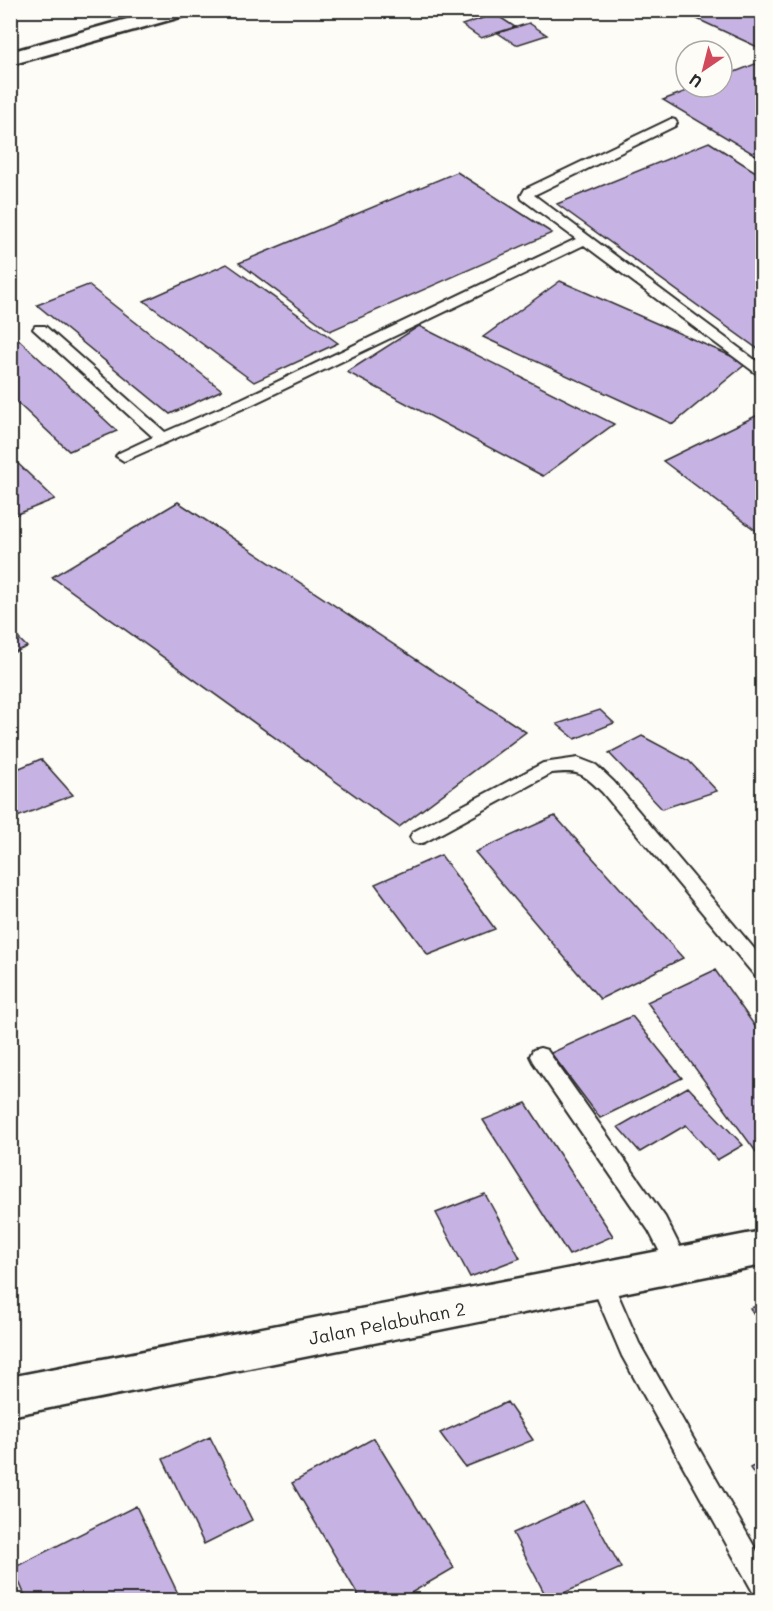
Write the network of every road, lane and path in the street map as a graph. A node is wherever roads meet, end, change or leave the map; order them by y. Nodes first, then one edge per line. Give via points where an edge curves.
1 (184, 10) edge
2 (10, 59) edge
3 (671, 123) dead end
4 (586, 238) junction
5 (40, 329) dead end
6 (762, 370) edge
7 (163, 438) junction
8 (124, 456) dead end
9 (419, 837) dead end
10 (762, 971) edge
11 (540, 1056) dead end
12 (762, 1248) edge
13 (678, 1265) junction
14 (601, 1281) junction
15 (10, 1397) edge
16 (762, 1583) edge

1 - 2 main road
3 - 4 lane via 528,194 528,198
4 - 6 lane
4 - 7 lane
5 - 7 lane
7 - 8 lane
9 - 10 lane via 549,767 578,764 608,787
11 - 13 lane via 657,1224
12 - 13 main road, Jalan Pelabuhan 2
13 - 14 main road, Jalan Pelabuhan 2
14 - 15 main road, Jalan Pelabuhan 2
14 - 16 lane via 630,1348

